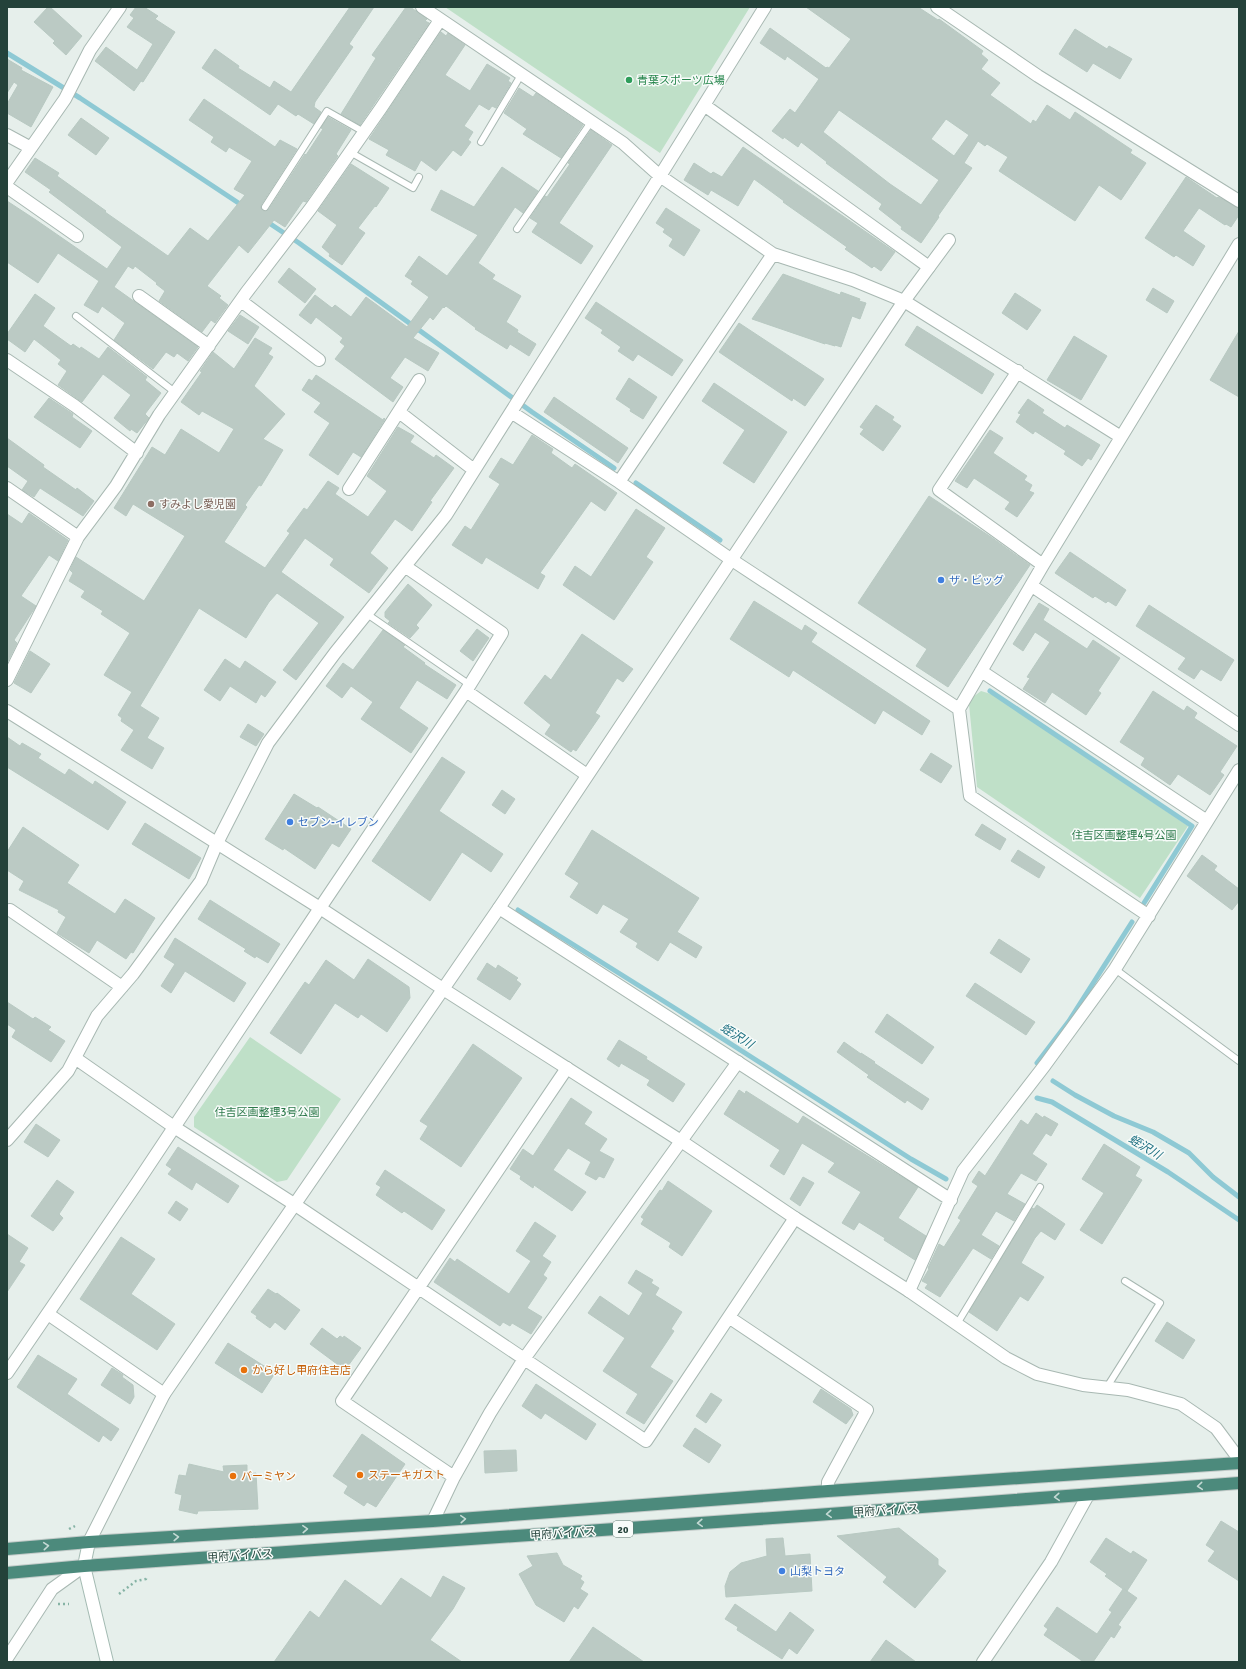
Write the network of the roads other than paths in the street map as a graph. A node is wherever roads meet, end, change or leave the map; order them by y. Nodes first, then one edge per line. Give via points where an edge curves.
1 (120, 7) edge
2 (422, 7) edge
3 (764, 7) edge
4 (937, 7) edge
5 (440, 20) junction
6 (521, 75) junction
7 (704, 105) junction
8 (591, 122) junction
9 (364, 132) junction
10 (7, 136) edge
11 (481, 142) dead end
12 (31, 148) junction
13 (350, 152) junction
14 (660, 176) junction
15 (419, 178) dead end
16 (7, 182) edge
17 (7, 188) edge
18 (1239, 201) edge
19 (265, 207) dead end
20 (517, 228) dead end
21 (77, 236) dead end
22 (949, 240) dead end
23 (1239, 244) edge
24 (773, 254) junction
25 (929, 267) junction
26 (139, 296) dead end
27 (904, 301) junction
28 (240, 302) junction
29 (76, 316) dead end
30 (209, 346) junction
31 (7, 360) edge
32 (319, 360) dead end
33 (1018, 371) junction
34 (419, 380) dead end
35 (176, 392) junction
36 (515, 406) junction
37 (399, 412) junction
38 (1121, 437) junction
39 (137, 453) junction
40 (474, 470) junction
41 (619, 482) junction
42 (7, 488) edge
43 (349, 489) dead end
44 (78, 537) junction
45 (732, 560) junction
46 (1043, 565) junction
47 (406, 566) junction
48 (1032, 586) junction
49 (367, 614) junction
50 (981, 671) junction
51 (7, 680) edge
52 (468, 688) junction
53 (959, 709) junction
54 (7, 711) edge
55 (1239, 725) edge
56 (1239, 770) edge
57 (587, 774) junction
58 (1208, 821) junction
59 (217, 843) junction
60 (320, 908) junction
61 (499, 908) junction
62 (10, 910) dead end
63 (1149, 916) junction
64 (1115, 969) junction
65 (122, 987) junction
66 (443, 989) junction
67 (75, 1058) junction
68 (1239, 1061) edge
69 (738, 1062) junction
70 (566, 1068) junction
71 (174, 1127) junction
72 (7, 1140) edge
73 (681, 1141) junction
74 (1040, 1187) dead end
75 (951, 1200) junction
76 (294, 1204) junction
77 (795, 1218) junction
78 (1125, 1281) dead end
79 (417, 1288) junction
80 (909, 1292) junction
81 (48, 1314) junction
82 (730, 1318) junction
83 (956, 1324) junction
84 (524, 1359) junction
85 (7, 1373) edge
86 (1107, 1387) junction
87 (164, 1394) junction
88 (1239, 1460) edge
89 (1239, 1463) edge
90 (454, 1477) junction
91 (1239, 1483) edge
92 (828, 1491) junction
93 (1088, 1495) junction
94 (433, 1521) junction
95 (89, 1542) junction
96 (7, 1549) edge
97 (84, 1566) junction
98 (7, 1573) edge
99 (7, 1658) edge
100 (107, 1662) edge
101 (984, 1662) edge

1 - 12 street via 90,50 65,99
2 - 5 street
3 - 7 street
4 - 18 street via 1038,76
5 - 6 street
5 - 9 street
6 - 8 street
6 - 11 lane
7 - 14 street
7 - 25 street
8 - 14 street via 623,143
8 - 20 lane
9 - 13 street
9 - 19 lane via 328,111
10 - 12 street
12 - 16 street
13 - 15 lane via 413,188
13 - 28 street
14 - 24 street
14 - 36 street
17 - 21 street
22 - 25 street
23 - 38 street
24 - 27 street via 853,280
24 - 41 street
25 - 27 street
26 - 30 street
27 - 33 street
27 - 45 street
28 - 30 street
28 - 32 street
29 - 35 lane
30 - 35 street
31 - 39 street
33 - 38 street
33 - 46 street via 939,490
34 - 37 street
35 - 39 street
36 - 40 street
36 - 41 street
37 - 40 street
37 - 43 street
38 - 46 street
39 - 44 street
40 - 47 street via 446,515
41 - 45 street
42 - 44 street
44 - 51 street
45 - 53 street
45 - 57 street
46 - 48 street
47 - 49 street
47 - 52 street via 502,633
48 - 50 street
48 - 55 street
49 - 52 lane
49 - 59 street via 268,743
50 - 53 street
50 - 58 street
52 - 57 street
52 - 60 street
53 - 63 street via 970,796
54 - 59 street
56 - 58 street
57 - 61 street
58 - 63 street
59 - 60 street
59 - 65 street via 201,881
60 - 66 street
60 - 71 street
61 - 66 street
61 - 69 street
62 - 65 street
63 - 64 street
64 - 68 lane
64 - 75 street via 1046,1065 963,1171
65 - 67 street via 97,1016
66 - 70 street
66 - 76 street
67 - 71 street
67 - 72 street via 68,1072
69 - 73 street
69 - 75 street
70 - 73 street
70 - 79 street
71 - 76 street
71 - 81 street
73 - 77 street
73 - 84 street
74 - 83 lane
75 - 80 street
76 - 79 street
76 - 87 street
77 - 80 street
77 - 82 street
78 - 86 lane via 1160,1303
79 - 84 street
79 - 90 street via 342,1401
80 - 83 street
81 - 85 street
81 - 87 street
82 - 84 street via 646,1441
82 - 92 street via 867,1410 828,1482
83 - 86 street via 1006,1358 1037,1374 1083,1385
84 - 90 street
86 - 88 street via 1181,1404 1216,1428
87 - 95 street
89 - 92 highway, 甲府バイパス / 20
90 - 94 street
91 -> 93 highway, 甲府バイパス / 20
94 -> 92 highway, 甲府バイパス / 20
93 -> 97 highway, 甲府バイパス / 20
93 - 101 street via 1051,1562
95 -> 94 highway, 甲府バイパス / 20
96 -> 95 highway, 甲府バイパス / 20
95 - 97 street
97 - 98 highway, 甲府バイパス / 20
97 - 99 street via 52,1589
97 - 100 street

